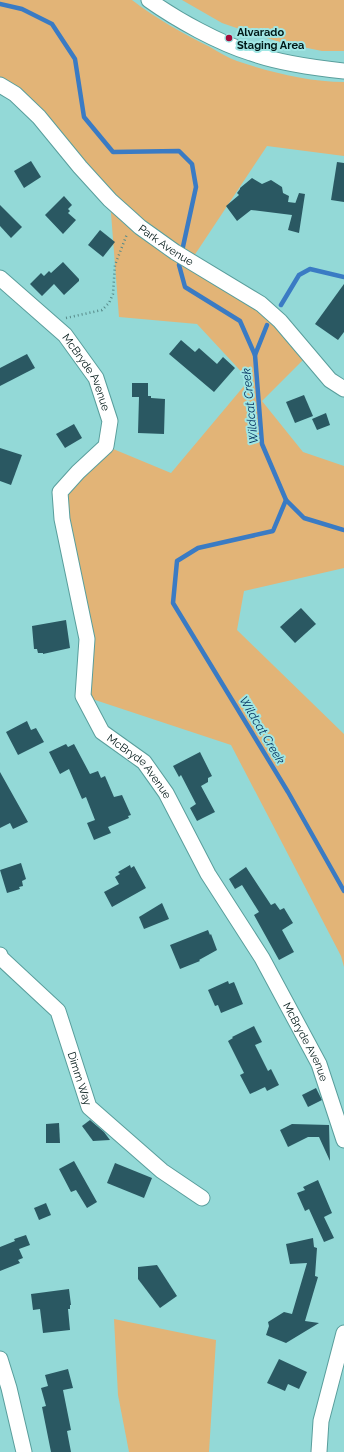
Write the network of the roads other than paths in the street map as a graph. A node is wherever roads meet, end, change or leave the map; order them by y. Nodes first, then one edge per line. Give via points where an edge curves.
1 (149, 0) edge
2 (344, 71) edge
3 (0, 85) edge
4 (0, 278) edge
5 (344, 390) edge
6 (0, 955) edge
7 (344, 1140) edge
8 (202, 1198) dead end
9 (344, 1333) edge
10 (0, 1360) edge
11 (4, 1389) edge
12 (24, 1452) edge
13 (319, 1452) edge

1 - 2 street via 212,37 251,53 292,63
3 - 5 street, Park Avenue via 15,94 39,117 110,200 140,227 175,252 261,304 280,321 330,380
4 - 7 street, McBryde Avenue via 65,335 96,378 110,421 106,446 60,492 62,519 88,639 83,696 102,732 144,762 166,793 208,874 262,958 319,1064
6 - 8 street, Dimm Way via 58,1011 89,1108 162,1170
9 - 13 street via 321,1421
10 - 11 street
11 - 12 street

